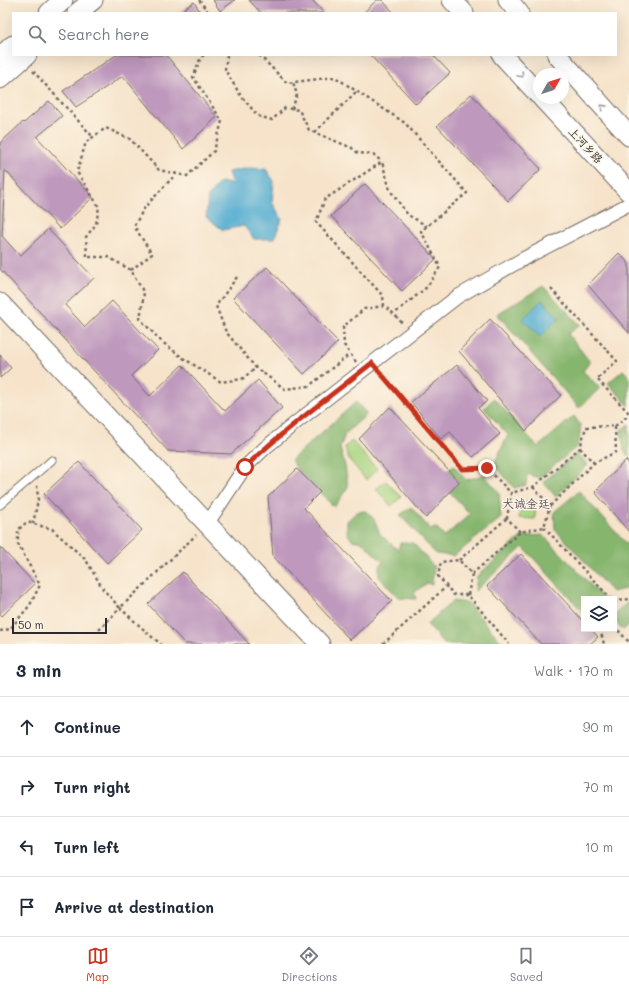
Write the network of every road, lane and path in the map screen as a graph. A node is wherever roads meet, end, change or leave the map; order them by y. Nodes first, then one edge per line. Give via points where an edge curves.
1 (63, 0) edge
2 (93, 0) edge
3 (199, 0) edge
4 (452, 0) edge
5 (508, 0) edge
6 (49, 12) edge
7 (79, 12) edge
8 (208, 12) edge
9 (463, 12) edge
10 (518, 12) edge
11 (12, 55) edge
12 (19, 56) edge
13 (24, 56) edge
14 (202, 56) edge
15 (227, 56) edge
16 (259, 56) edge
17 (503, 56) edge
18 (558, 56) edge
19 (0, 57) edge
20 (0, 79) edge
21 (293, 82) junction
22 (533, 89) edge
23 (356, 91) junction
24 (548, 104) edge
25 (292, 109) junction
26 (315, 132) junction
27 (629, 136) edge
28 (93, 137) junction
29 (382, 162) junction
30 (176, 174) junction
31 (629, 192) edge
32 (629, 204) edge
33 (427, 226) junction
34 (131, 270) junction
35 (237, 277) dead end
36 (551, 289) dead end
37 (0, 303) edge
38 (384, 306) junction
39 (394, 314) junction
40 (411, 333) junction
41 (350, 354) junction
42 (368, 367) junction
43 (256, 368) junction
44 (629, 414) edge
45 (615, 426) junction
46 (580, 448) junction
47 (52, 460) dead end
48 (594, 464) junction
49 (35, 474) junction
50 (533, 487) junction
51 (512, 493) junction
52 (0, 505) edge
53 (550, 506) junction
54 (507, 518) junction
55 (32, 524) junction
56 (207, 524) junction
57 (544, 527) junction
58 (520, 532) junction
59 (458, 560) junction
60 (472, 574) junction
61 (446, 586) junction
62 (468, 595) junction
63 (608, 596) edge
64 (629, 599) edge
65 (617, 601) edge
66 (120, 608) junction
67 (617, 629) edge
68 (98, 630) dead end
69 (0, 631) edge
70 (601, 632) edge
71 (629, 642) edge
72 (161, 644) edge
73 (320, 644) edge
74 (383, 644) edge
75 (510, 644) edge
76 (604, 644) edge

1 - 6 street
2 - 7 street
3 - 8 path
4 - 9 street
5 - 10 street
11 - 19 street
12 - 20 street
13 - 28 path
14 - 30 path via 193,77 222,121 214,151 187,176
15 - 25 path via 225,70 241,96 258,116 272,120 285,108
16 - 21 path via 287,83
17 -> 22 street
27 -> 18 street
21 - 23 path via 335,77
21 - 25 path via 297,95
23 - 26 path
23 - 33 path via 405,123 467,193
24 - 31 street, 上河乡路
25 - 26 path via 299,110 309,130
26 - 29 path via 358,153 373,154
28 - 30 path via 106,128 130,139 159,170
28 - 34 path via 86,142 77,172 99,207 96,224 86,237 87,257 108,257
29 - 33 path via 390,190 408,215
29 - 38 path via 325,199 316,222 383,296
30 - 34 path via 146,207 134,226 152,254
32 - 40 street via 523,259 458,297
33 - 39 path via 421,231 440,267 427,287
34 - 43 path via 144,293 140,319 161,341 221,382 242,379
35 - 43 path via 216,306 226,332
36 - 44 path via 617,360 597,379
37 - 56 street
38 - 39 path
38 - 41 path via 364,309 343,327 344,345
39 - 40 path
40 - 42 street
41 - 42 path
41 - 43 path via 309,386 285,389
42 - 51 path via 462,469 487,468
42 - 56 street via 292,425 245,467
44 - 45 path
45 - 46 path via 586,427
45 - 48 path via 616,452
46 - 48 path
46 - 50 path
47 - 49 lane
48 - 53 path
49 - 52 lane
49 - 55 path via 38,500
50 - 51 path
50 - 53 path
51 - 54 path
53 - 57 path
54 - 58 path
54 - 59 path
55 - 66 path via 52,529 86,560 103,589
55 - 69 path via 27,522 18,530 18,544 40,585 30,605 10,629
56 - 66 path
56 - 73 street
57 - 58 path
57 - 63 path
58 - 60 path
59 - 60 path
59 - 61 path via 441,562 438,576
60 - 62 path
61 - 62 path via 454,595
61 - 74 path
62 - 75 path
64 - 65 path
66 - 68 path
66 - 72 path
67 - 71 path
70 - 76 path

